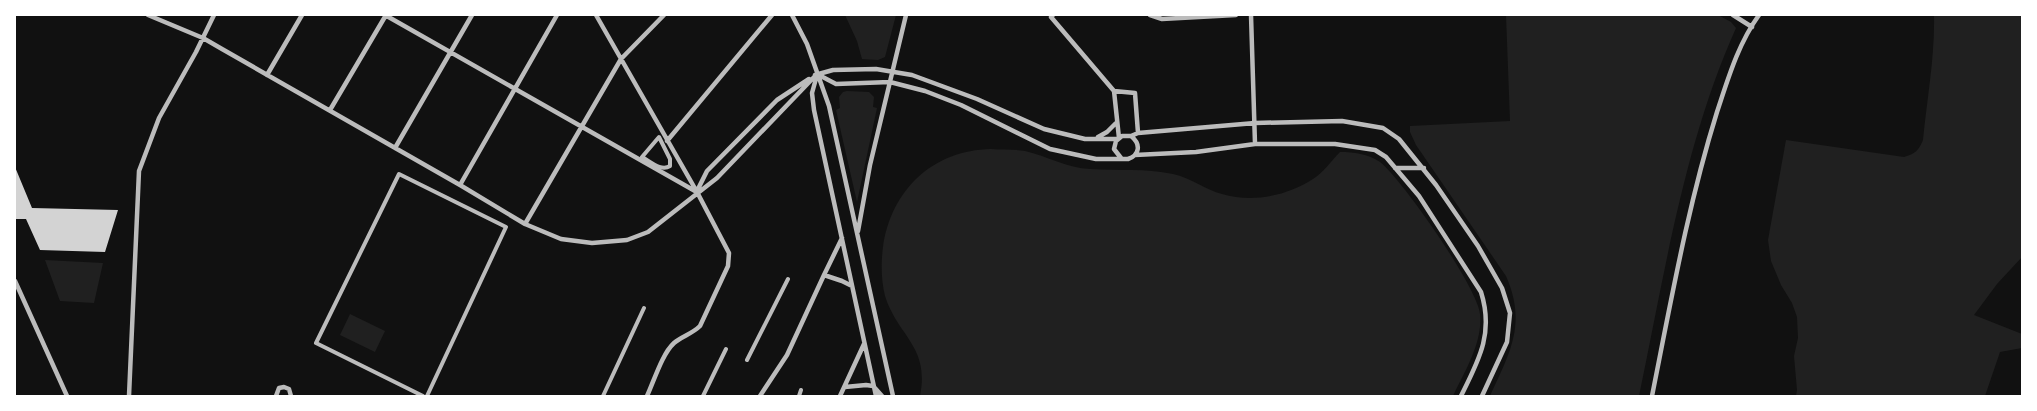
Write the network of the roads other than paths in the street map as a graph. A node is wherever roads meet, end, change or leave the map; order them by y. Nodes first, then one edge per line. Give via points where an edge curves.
1 (148, 15) edge
2 (214, 15) edge
3 (302, 15) edge
4 (386, 15) edge
5 (472, 15) edge
6 (557, 15) edge
7 (596, 15) edge
8 (664, 15) edge
9 (772, 15) edge
10 (792, 15) edge
11 (906, 15) edge
12 (1053, 15) edge
13 (1150, 15) edge
14 (1236, 15) edge
15 (1251, 15) edge
16 (1733, 15) edge
17 (1759, 15) edge
18 (1752, 27) junction
19 (203, 38) junction
20 (450, 53) junction
21 (621, 59) junction
22 (892, 72) junction
23 (817, 74) junction
24 (267, 75) junction
25 (890, 82) junction
26 (514, 90) junction
27 (1114, 91) junction
28 (330, 110) junction
29 (1116, 122) junction
30 (1255, 123) junction
31 (582, 127) junction
32 (1138, 133) junction
33 (1131, 136) junction
34 (659, 137) joint
35 (1096, 137) junction
36 (1118, 139) junction
37 (667, 141) junction
38 (1255, 144) junction
39 (395, 148) junction
40 (1136, 155) junction
41 (1121, 158) junction
42 (1395, 168) junction
43 (1424, 168) junction
44 (460, 185) junction
45 (696, 192) junction
46 (525, 224) junction
47 (858, 235) junction
48 (842, 238) junction
49 (824, 275) junction
50 (788, 279) dead end
51 (15, 281) edge
52 (852, 286) junction
53 (644, 308) dead end
54 (864, 343) junction
55 (726, 349) dead end
56 (747, 360) dead end
57 (873, 386) junction
58 (845, 387) junction
59 (802, 390) dead end
60 (67, 396) edge
61 (129, 396) edge
62 (276, 396) edge
63 (292, 396) edge
64 (422, 396) edge
65 (427, 396) edge
66 (603, 396) edge
67 (647, 396) edge
68 (703, 396) edge
69 (760, 396) edge
70 (799, 396) edge
71 (840, 396) edge
72 (876, 396) edge
73 (882, 396) edge
74 (893, 396) edge
75 (1461, 396) edge
76 (1482, 396) edge
77 (1652, 396) edge

1 - 19 street
2 - 19 street
3 - 24 street
4 - 20 street
4 - 28 street
5 - 20 street
6 - 26 street
7 - 21 street
8 - 21 street
9 - 37 street
10 - 23 street
11 - 22 street
12 - 27 street via 1051,17
13 - 14 street via 1162,18
15 - 30 street
16 - 18 street
17 - 18 street
18 - 77 street via 1732,66 1708,142 1684,232
19 - 24 street
19 - 61 street via 159,118 139,171
20 - 26 street
20 - 39 street
21 - 31 street
21 - 37 street
22 - 23 street via 839,70
22 - 25 street
22 - 35 street via 912,75 977,98 1044,129 1069,136
23 - 25 street via 836,84
23 - 45 street via 716,178
23 - 45 street via 777,100 707,171
23 - 47 street via 829,106
23 - 48 street via 812,92 814,110
24 - 28 street
25 - 41 street via 961,105 1050,149 1096,159
25 - 47 street via 870,165
26 - 31 street
26 - 44 street
27 - 29 street
27 - 32 street via 1135,93
28 - 39 street
29 - 35 street via 1107,132
29 - 36 street
30 - 32 street
30 - 38 street
30 - 43 street via 1342,121 1383,128 1405,145
31 - 45 street
31 - 46 street
32 - 33 street
33 - 36 street
33 - 40 street via 1138,147
34 - 34 street via 642,157 666,169 671,161
35 - 36 street
36 - 41 street via 1114,149
37 - 45 street
38 - 40 street via 1196,152
38 - 42 street via 1356,146 1375,150
39 - 44 street
40 - 41 street
42 - 43 street
42 - 75 street via 1419,196 1481,292 1486,308 1485,339
43 - 76 street via 1478,246 1502,288 1510,313 1507,342
44 - 46 street
45 - 46 street via 648,232 627,240 592,243 561,239
45 - 67 street via 729,253 728,266 700,326 669,348
47 - 74 street
48 - 49 street
48 - 52 street
49 - 52 street
49 - 69 street via 787,355
50 - 56 street
51 - 60 street
52 - 54 street
53 - 66 street
54 - 57 street
54 - 58 street
55 - 68 street
57 - 58 street
57 - 72 street
57 - 73 street
58 - 71 street
59 - 70 street
62 - 63 street via 279,388 284,387
64 - 65 street via 316,343 400,174 506,227

